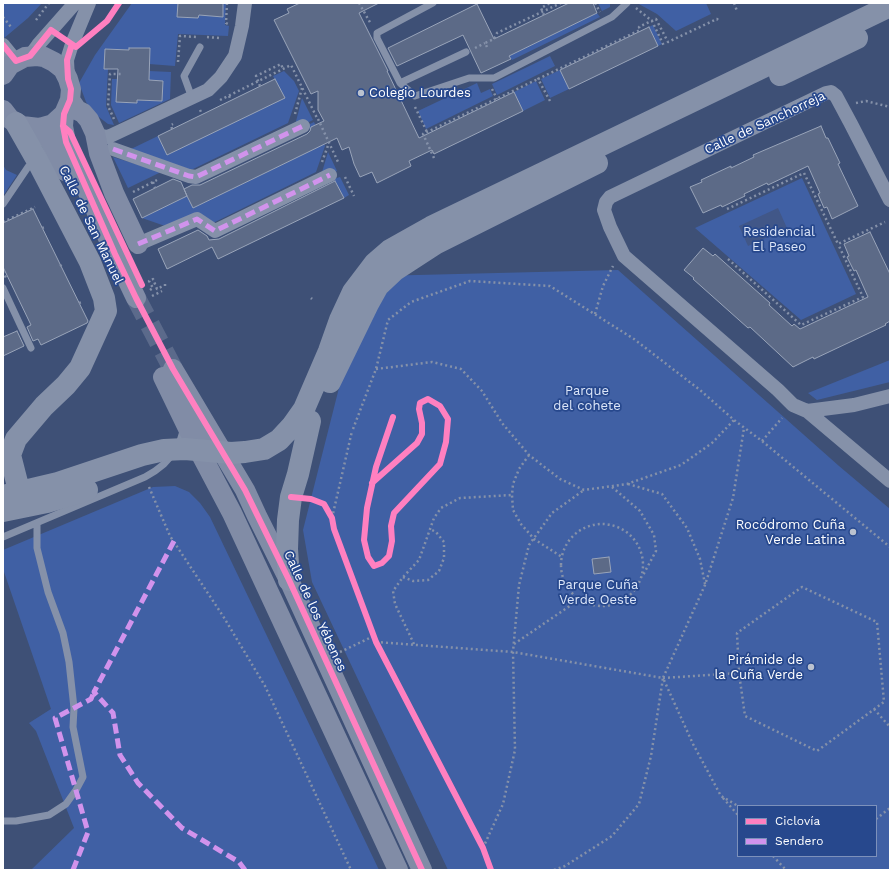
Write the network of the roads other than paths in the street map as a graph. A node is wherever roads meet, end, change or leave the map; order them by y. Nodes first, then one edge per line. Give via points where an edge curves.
1 (75, 3) edge
2 (89, 3) edge
3 (244, 3) edge
4 (433, 3) edge
5 (627, 3) edge
6 (890, 6) edge
7 (890, 21) edge
8 (3, 46) edge
9 (200, 47) dead end
10 (466, 52) dead end
11 (16, 64) edge
12 (68, 79) junction
13 (400, 83) junction
14 (192, 98) junction
15 (67, 107) junction
16 (20, 122) edge
17 (308, 123) road end
18 (95, 133) junction
19 (113, 149) dead end
20 (37, 160) junction
21 (330, 176) dead end
22 (890, 200) edge
23 (3, 204) edge
24 (138, 244) joint
25 (3, 288) edge
26 (31, 348) dead end
27 (890, 396) edge
28 (807, 411) junction
29 (186, 422) junction
30 (310, 422) junction
31 (169, 457) junction
32 (214, 458) junction
33 (890, 481) edge
34 (18, 503) edge
35 (3, 538) edge
36 (289, 580) junction
37 (3, 821) edge
38 (398, 870) edge
39 (422, 870) edge

1 - 11 street
2 - 12 street via 67,60
3 - 14 street via 235,56 221,77 208,90
4 - 13 lane via 377,33 377,38
5 - 13 lane via 612,17 494,78 469,78 417,96
6 - 32 highway via 431,227 390,250 375,263 353,292 304,409 292,426 279,440 264,449
7 - 30 highway via 435,244 395,270 378,286
8 - 11 street
9 - 14 lane via 184,76
10 - 13 lane
11 - 12 street via 44,57 63,69
12 - 15 street, Calle de San Manuel via 71,89
14 - 18 street via 108,137
15 - 16 street via 53,124
15 - 16 street, Calle de San Manuel via 63,126 66,142 115,254 132,301 50,141
15 - 18 street via 83,113
16 - 20 highway
16 - 34 highway via 104,287 110,308 93,351 72,384 20,439 15,454
17 - 19 street via 196,177
18 - 24 street via 99,153
20 - 23 lane via 28,167
20 - 34 highway via 90,262 104,298 106,311 80,368 16,439 10,455
21 - 24 street via 215,230 196,219
22 - 28 street, Calle de Sanchorreja via 836,96 831,92 610,196 606,202 604,210 624,256 793,405
25 - 26 lane
27 - 28 street via 854,405
28 - 33 street
29 - 31 lane via 180,441
29 - 32 street, Calle de los Yébenes
29 - 32 street, Calle de los Yébenes via 167,372
30 - 32 highway via 301,436 269,461 241,468
30 - 36 highway via 291,497 287,549
31 - 32 highway
31 - 34 highway via 81,492 47,502
32 - 36 street, Calle de los Yébenes via 245,490
32 - 38 street, Calle de los Yébenes via 232,513
34 - 35 lane
34 - 37 lane via 38,548 48,592 63,633 74,708 73,727 83,777 66,804 49,815
36 - 39 street, Calle de los Yébenes

